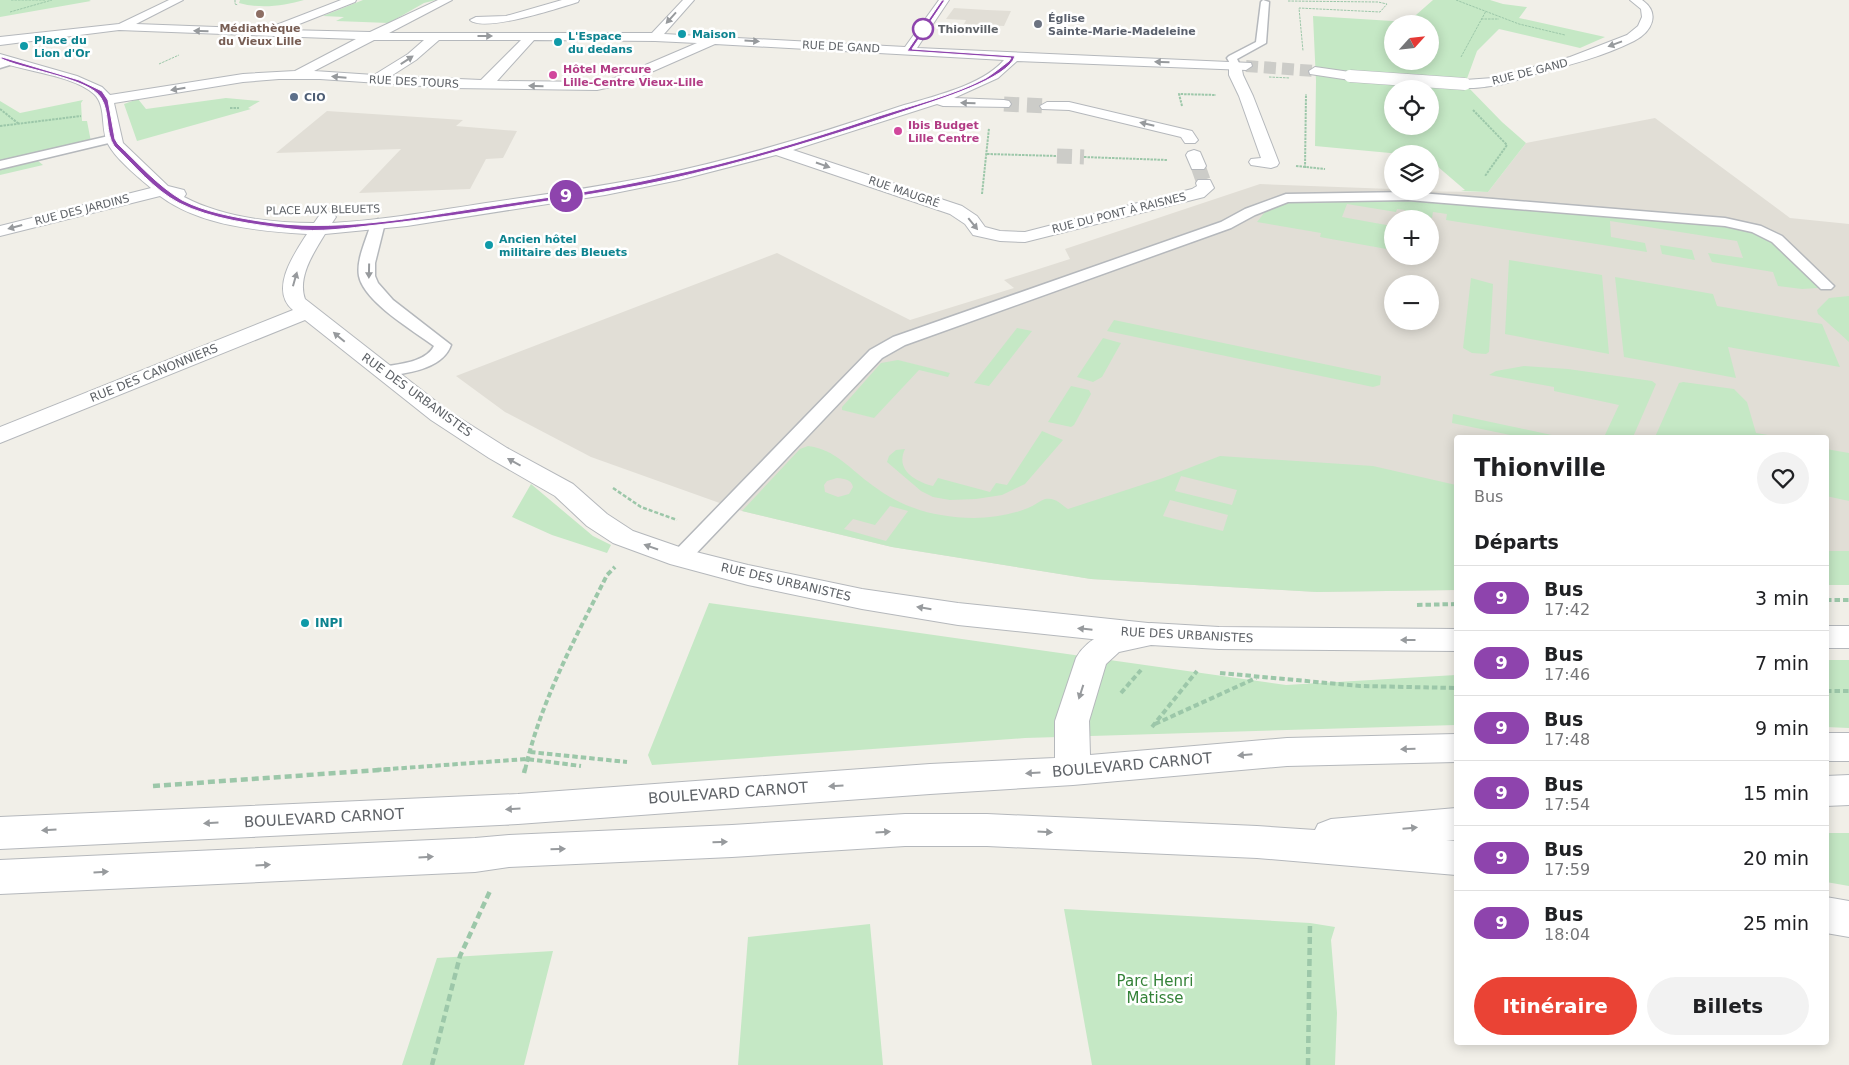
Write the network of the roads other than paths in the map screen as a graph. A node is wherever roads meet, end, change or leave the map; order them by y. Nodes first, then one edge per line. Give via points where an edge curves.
1 (178, 0) edge
2 (351, 0) edge
3 (574, 0) edge
4 (944, 0) edge
5 (1635, 0) edge
6 (445, 1) edge
7 (683, 1) edge
8 (1265, 2) dead end
9 (411, 18) junction
10 (433, 19) dead end
11 (464, 20) dead end
12 (119, 27) junction
13 (267, 33) junction
14 (376, 35) junction
15 (436, 36) junction
16 (655, 36) junction
17 (33, 37) junction
18 (530, 37) junction
19 (716, 39) junction
20 (0, 40) edge
21 (0, 47) edge
22 (909, 50) junction
23 (1014, 57) junction
24 (4, 61) edge
25 (1240, 66) junction
26 (1316, 71) tunnel mouth
27 (299, 74) junction
28 (375, 80) junction
29 (484, 85) junction
30 (105, 100) junction
31 (933, 100) junction
32 (1004, 104) tunnel mouth
33 (1047, 106) tunnel mouth
34 (112, 139) junction
35 (1192, 149) road end
36 (777, 150) junction
37 (1264, 163) road end
38 (0, 164) edge
39 (1204, 183) dead end
40 (164, 190) junction
41 (296, 212) dead end
42 (328, 215) junction
43 (374, 216) junction
44 (0, 231) edge
45 (1025, 236) joint
46 (1826, 286) dead end
47 (302, 306) junction
48 (383, 372) junction
49 (0, 420) edge
50 (0, 436) edge
51 (680, 557) junction
52 (1152, 634) junction
53 (1829, 637) edge
54 (1849, 637) edge
55 (1454, 640) edge
56 (1829, 747) edge
57 (1849, 747) edge
58 (1454, 748) edge
59 (1073, 771) junction
60 (1829, 790) edge
61 (1849, 790) edge
62 (1454, 824) edge
63 (0, 833) edge
64 (1257, 842) junction
65 (1454, 858) edge
66 (0, 877) edge
67 (1829, 916) edge
68 (1849, 919) edge

1 - 12 street
2 - 13 street
3 - 11 street via 506,19
4 - 22 street
5 -> 26 street, RUE DE GAND, bridge via 1648,11 1648,17 1643,28 1631,38 1574,60 1492,82 1465,84
6 - 9 street
7 -> 16 street
8 - 25 lane via 1261,43 1232,58
9 - 10 street
9 - 14 street
13 -> 12 street, RUE DE GAND
12 - 17 street
13 - 14 street, RUE DE GAND
14 - 15 street, RUE DE GAND
14 - 27 street
15 -> 18 street, RUE DE GAND
28 -> 15 street via 412,57
16 - 18 street, RUE DE GAND
16 - 19 street, RUE DE GAND
17 - 20 street
17 - 21 street
18 - 29 street
19 -> 22 street, RUE DE GAND
19 -> 29 street, RUE DES TOURS via 609,84 585,87
22 - 23 street, RUE DE GAND
25 -> 23 street, RUE DE GAND
23 - 31 street, PLACE AUX BLEUETS via 1003,69 972,86
24 - 30 street via 84,84 96,89
25 - 37 street via 1236,74 1246,96
28 -> 27 street, RUE DES TOURS
27 -> 30 street, RUE DES TOURS via 243,78
28 - 29 street, RUE DES TOURS
30 - 34 street
32 -> 31 street
31 - 36 street, PLACE AUX BLEUETS
35 -> 33 street via 1069,106
34 - 38 lane
34 - 40 street
36 - 43 street, PLACE AUX BLEUETS via 659,180 447,215
36 -> 45 street, RUE MAUGRÉ via 956,210 972,220 979,231 1000,236
39 - 45 street, RUE DU PONT À RAISNES via 1206,188 1198,194
40 - 41 street, PLACE AUX BLEUETS via 246,210
40 - 42 street, PLACE AUX BLEUETS via 182,202 213,213 274,226
40 -> 44 street, RUE DES JARDINS
42 - 43 street, PLACE AUX BLEUETS
47 -> 42 street via 292,292 295,274
43 -> 48 lane via 367,277 371,286 443,345 439,355
46 - 51 lane via 1777,239 1756,229 1725,222 1408,196 1286,198 1226,225 899,341 876,354
48 -> 47 street, RUE DES URBANISTES
47 - 49 street, RUE DES CANONNIERS
47 - 50 street, RUE DES CANONNIERS
51 -> 48 street, RUE DES URBANISTES via 623,537 564,490 498,453
52 -> 51 street, RUE DES URBANISTES via 958,614 862,599 780,583
55 -> 52 street, RUE DES URBANISTES via 1219,638
52 -> 59 street via 1109,643 1092,658 1072,721
53 - 54 street
56 - 57 street
58 -> 59 street, BOULEVARD CARNOT via 1287,752
59 -> 63 street, BOULEVARD CARNOT via 518,809
60 - 61 street
64 -> 62 street
64 - 65 street
66 -> 64 street via 475,855 509,850 905,830 987,830
67 - 68 street

